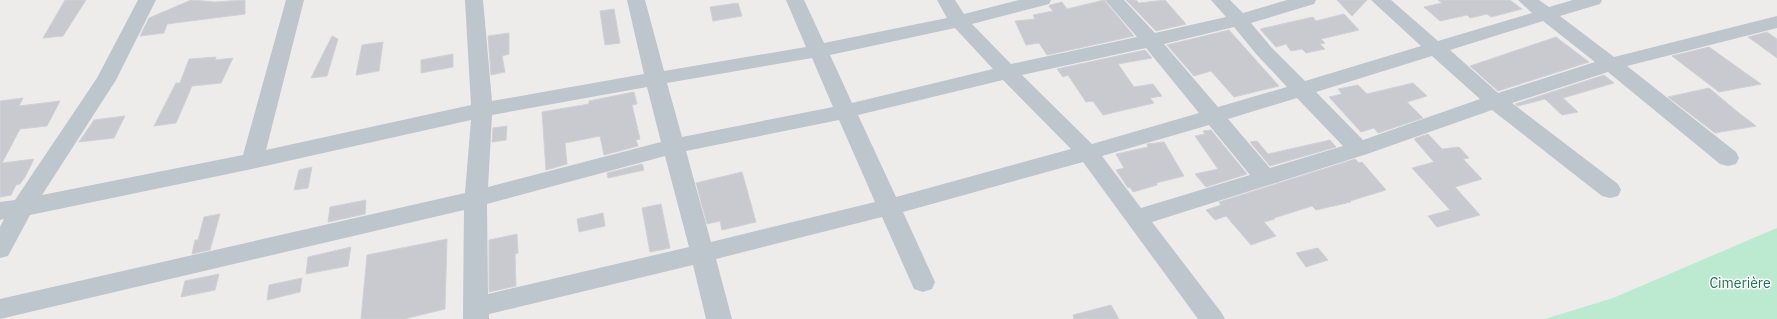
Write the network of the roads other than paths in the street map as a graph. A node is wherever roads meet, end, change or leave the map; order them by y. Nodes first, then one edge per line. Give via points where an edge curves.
1 (147, 0) edge
2 (296, 0) edge
3 (474, 0) edge
4 (636, 0) edge
5 (795, 0) edge
6 (946, 0) edge
7 (1042, 0) edge
8 (1114, 0) edge
9 (1220, 0) edge
10 (1307, 0) edge
11 (1380, 0) edge
12 (1527, 0) edge
13 (1593, 0) edge
14 (1546, 14) junction
15 (959, 20) junction
16 (1239, 20) junction
17 (1777, 22) edge
18 (1150, 40) junction
19 (1435, 47) junction
20 (818, 51) junction
21 (1611, 64) junction
22 (1007, 72) junction
23 (654, 79) junction
24 (1302, 90) junction
25 (1495, 101) junction
26 (482, 110) junction
27 (847, 111) junction
28 (1213, 116) junction
29 (674, 146) junction
30 (1359, 149) junction
31 (1087, 152) junction
32 (1728, 158) dead end
33 (252, 161) junction
34 (1266, 178) junction
35 (1610, 190) dead end
36 (476, 199) junction
37 (890, 207) junction
38 (22, 208) junction
39 (0, 211) edge
40 (1136, 218) junction
41 (0, 249) edge
42 (703, 252) junction
43 (923, 282) dead end
44 (0, 309) edge
45 (476, 313) edge
46 (720, 319) edge
47 (1212, 319) edge

1 - 38 street via 106,80
2 - 33 street
3 - 26 street
4 - 23 street
5 - 20 street
6 - 15 street
7 - 15 street
8 - 18 street
9 - 16 street
10 - 16 street
11 - 19 street
12 - 14 street
13 - 14 street
14 - 19 street
14 - 21 street
15 - 20 street
15 - 22 street
16 - 18 street
16 - 24 street via 1264,51
17 - 21 street
18 - 22 street
18 - 28 street
19 - 24 street
19 - 25 street
20 - 23 street
20 - 27 street
21 - 25 street
21 - 32 street
22 - 27 street
22 - 31 street
23 - 26 street
23 - 29 street
24 - 28 street
24 - 30 street
25 - 30 street
25 - 35 street
26 - 33 street
26 - 36 street
27 - 29 street
27 - 37 street
28 - 31 street
28 - 34 street
29 - 36 street
29 - 42 street
30 - 34 street
31 - 37 street
31 - 40 street
33 - 38 street
34 - 40 street
36 - 44 street
36 - 45 street
37 - 42 street
37 - 43 street
38 - 39 street
38 - 41 street
40 - 47 street
42 - 45 street
42 - 46 street

